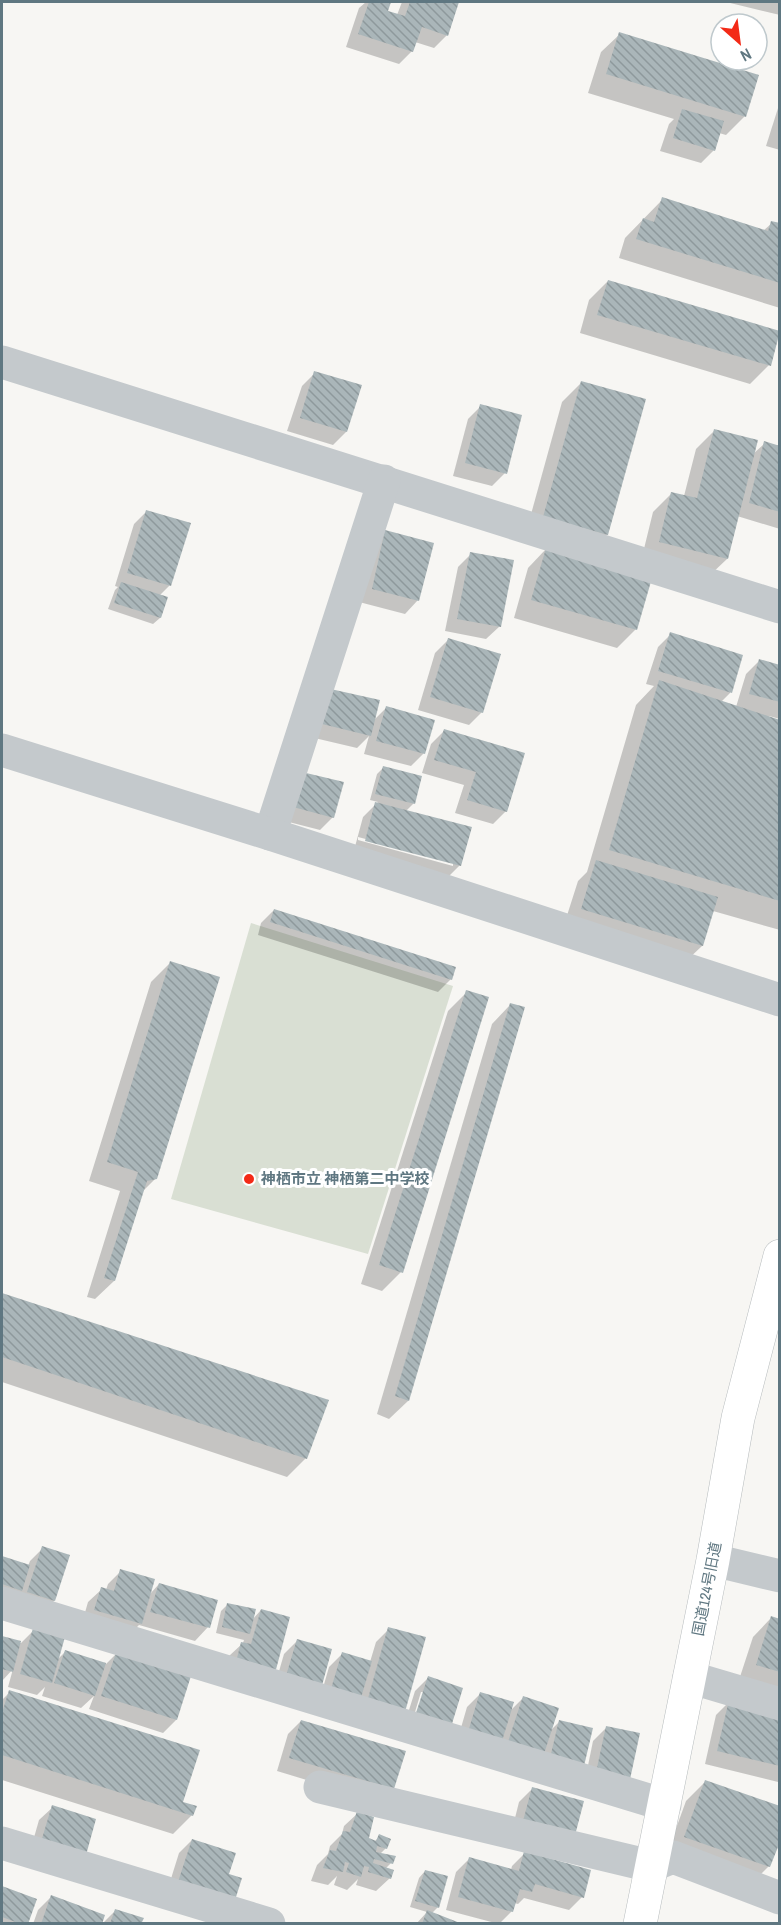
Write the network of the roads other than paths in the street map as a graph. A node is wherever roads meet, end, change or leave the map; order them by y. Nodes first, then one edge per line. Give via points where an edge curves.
1 (2, 362) edge
2 (384, 481) junction
3 (780, 607) edge
4 (2, 750) edge
5 (270, 834) junction
6 (780, 1000) edge
7 (780, 1256) edge
8 (713, 1560) junction
9 (780, 1576) edge
10 (2, 1603) edge
11 (689, 1677) junction
12 (780, 1704) edge
13 (320, 1787) dead end
14 (665, 1805) junction
15 (2, 1843) edge
16 (651, 1866) junction
17 (780, 1898) edge
18 (269, 1923) edge
19 (640, 1923) edge

1 - 2 street
2 - 3 street
2 - 5 street
4 - 5 street
5 - 6 street
7 - 8 highway, 国道124号旧道 via 738,1418
8 - 9 street
8 - 11 highway, 国道124号旧道
10 - 14 street
11 - 12 street
11 - 14 highway, 国道124号旧道
13 - 16 street
14 - 16 highway, 国道124号旧道
15 - 18 street
16 - 17 street via 673,1857
16 - 19 highway, 国道124号旧道

